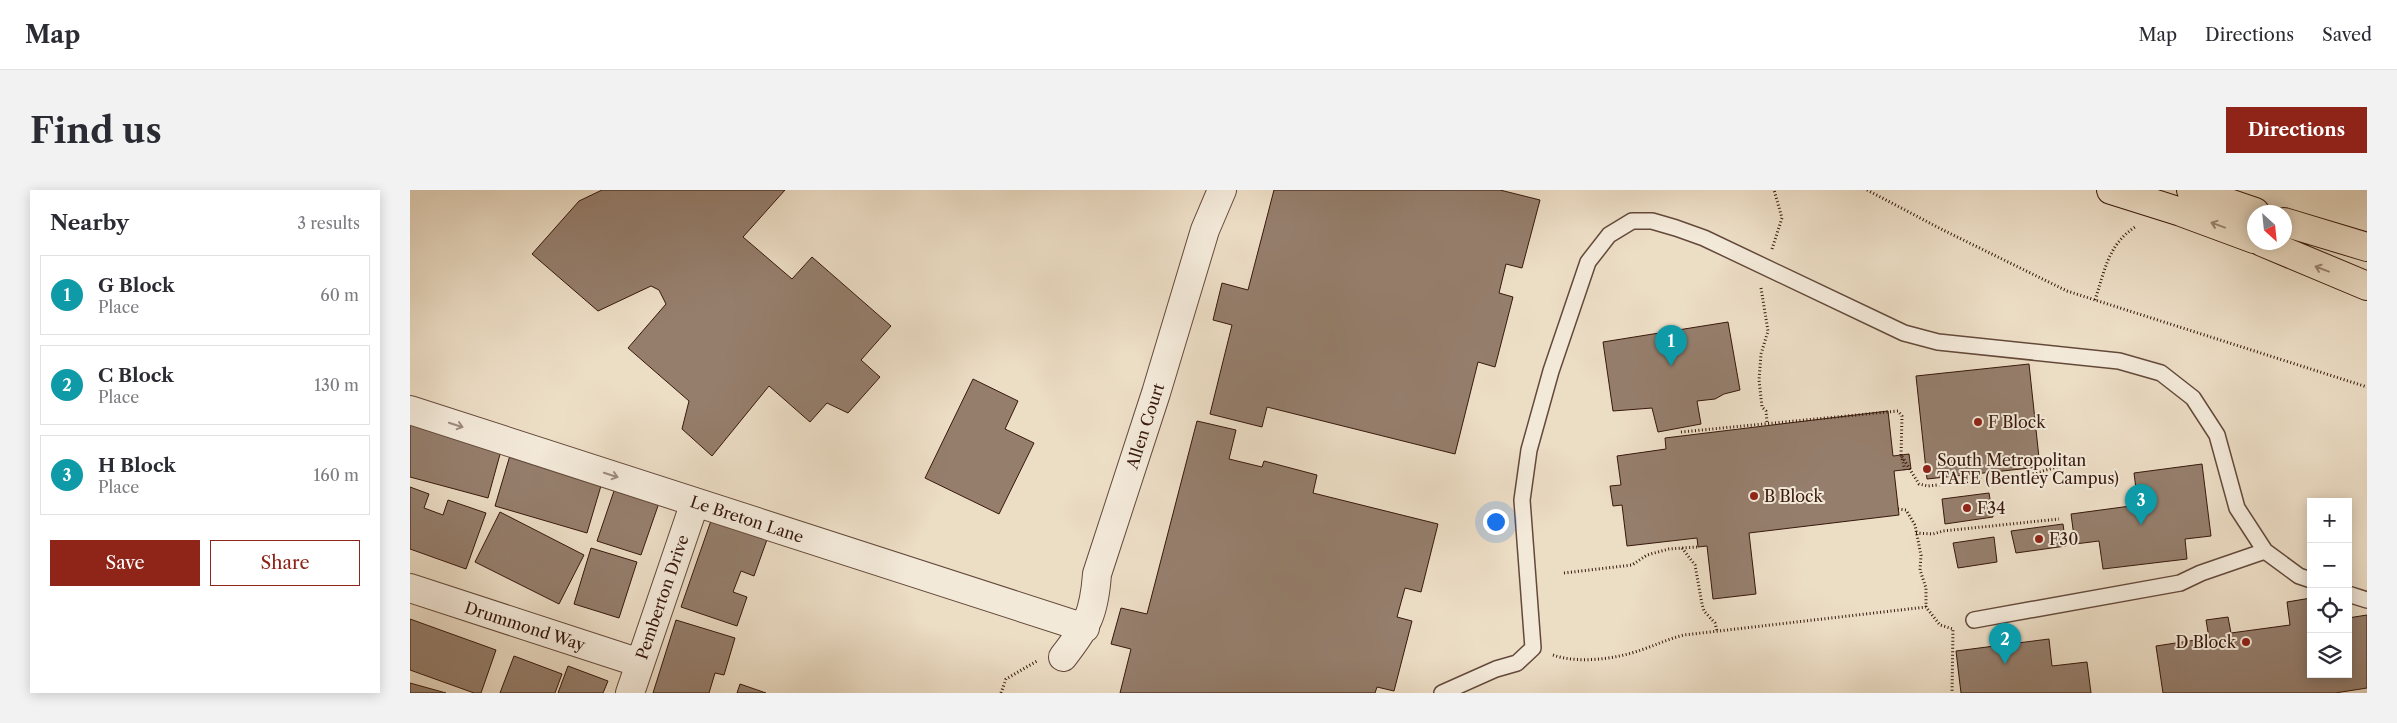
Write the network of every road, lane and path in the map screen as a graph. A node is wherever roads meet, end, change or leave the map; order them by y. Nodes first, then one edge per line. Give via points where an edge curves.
1 (1222, 190) edge
2 (1774, 190) edge
3 (1867, 190) edge
4 (2111, 190) edge
5 (2191, 190) edge
6 (2247, 209) edge
7 (2292, 225) edge
8 (2136, 226) dead end
9 (2247, 236) edge
10 (2367, 248) edge
11 (2281, 250) edge
12 (1765, 267) junction
13 (2367, 286) edge
14 (2095, 300) junction
15 (2367, 387) edge
16 (410, 410) edge
17 (1767, 422) junction
18 (1681, 432) dead end
19 (1902, 455) junction
20 (2057, 467) dead end
21 (1905, 470) dead end
22 (695, 502) junction
23 (1898, 509) dead end
24 (2059, 519) dead end
25 (1916, 533) junction
26 (1698, 547) dead end
27 (1682, 548) junction
28 (2264, 551) junction
29 (1564, 573) dead end
30 (2307, 579) edge
31 (410, 588) edge
32 (2352, 595) edge
33 (2367, 600) edge
34 (1926, 607) junction
35 (1974, 620) dead end
36 (1085, 628) junction
37 (1717, 631) junction
38 (1533, 648) junction
39 (1062, 657) joint
40 (640, 663) junction
41 (630, 693) edge
42 (1001, 693) edge
43 (1442, 693) edge
44 (1952, 693) edge

1 - 36 street, Allen Court via 1205,230 1097,574 1095,599
2 - 12 path via 1782,218
3 - 14 path via 2050,282
9 -> 4 main road
5 - 6 main road
7 - 10 main road
8 - 14 path via 2114,245
13 -> 11 main road
12 - 17 path via 1761,290 1768,331 1760,354 1759,380
12 - 28 lane via 1904,333 1938,342 2118,361 2161,373 2193,398 2217,435 2237,508
12 - 38 lane via 1704,238 1652,221 1632,221 1609,235 1588,262 1528,450 1522,500
14 - 15 path
16 -> 22 street, Le Breton Lane
17 - 18 path
17 - 19 path via 1898,411 1902,416
19 - 20 path via 1919,484 1928,486 2028,475
19 - 21 path
22 - 36 street, Le Breton Lane
22 - 40 street, Pemberton Drive
23 - 25 path via 1906,510 1916,526
24 - 25 path via 1933,534
25 - 34 path via 1921,555 1920,570 1926,588
26 - 27 path
27 - 29 path via 1647,555 1632,564
27 - 37 path via 1695,564 1704,611 1715,623
28 - 30 lane
28 - 35 lane via 2201,573 2180,584
31 - 40 street, Drummond Way
32 - 33 lane
34 - 37 path
34 - 44 path via 1940,625 1953,629
36 - 39 street, Allen Court
37 - 38 path via 1663,640 1640,650 1608,657 1560,657
38 - 43 lane via 1517,663
39 - 42 path via 1034,661 1006,679
40 - 41 street, Pemberton Drive

